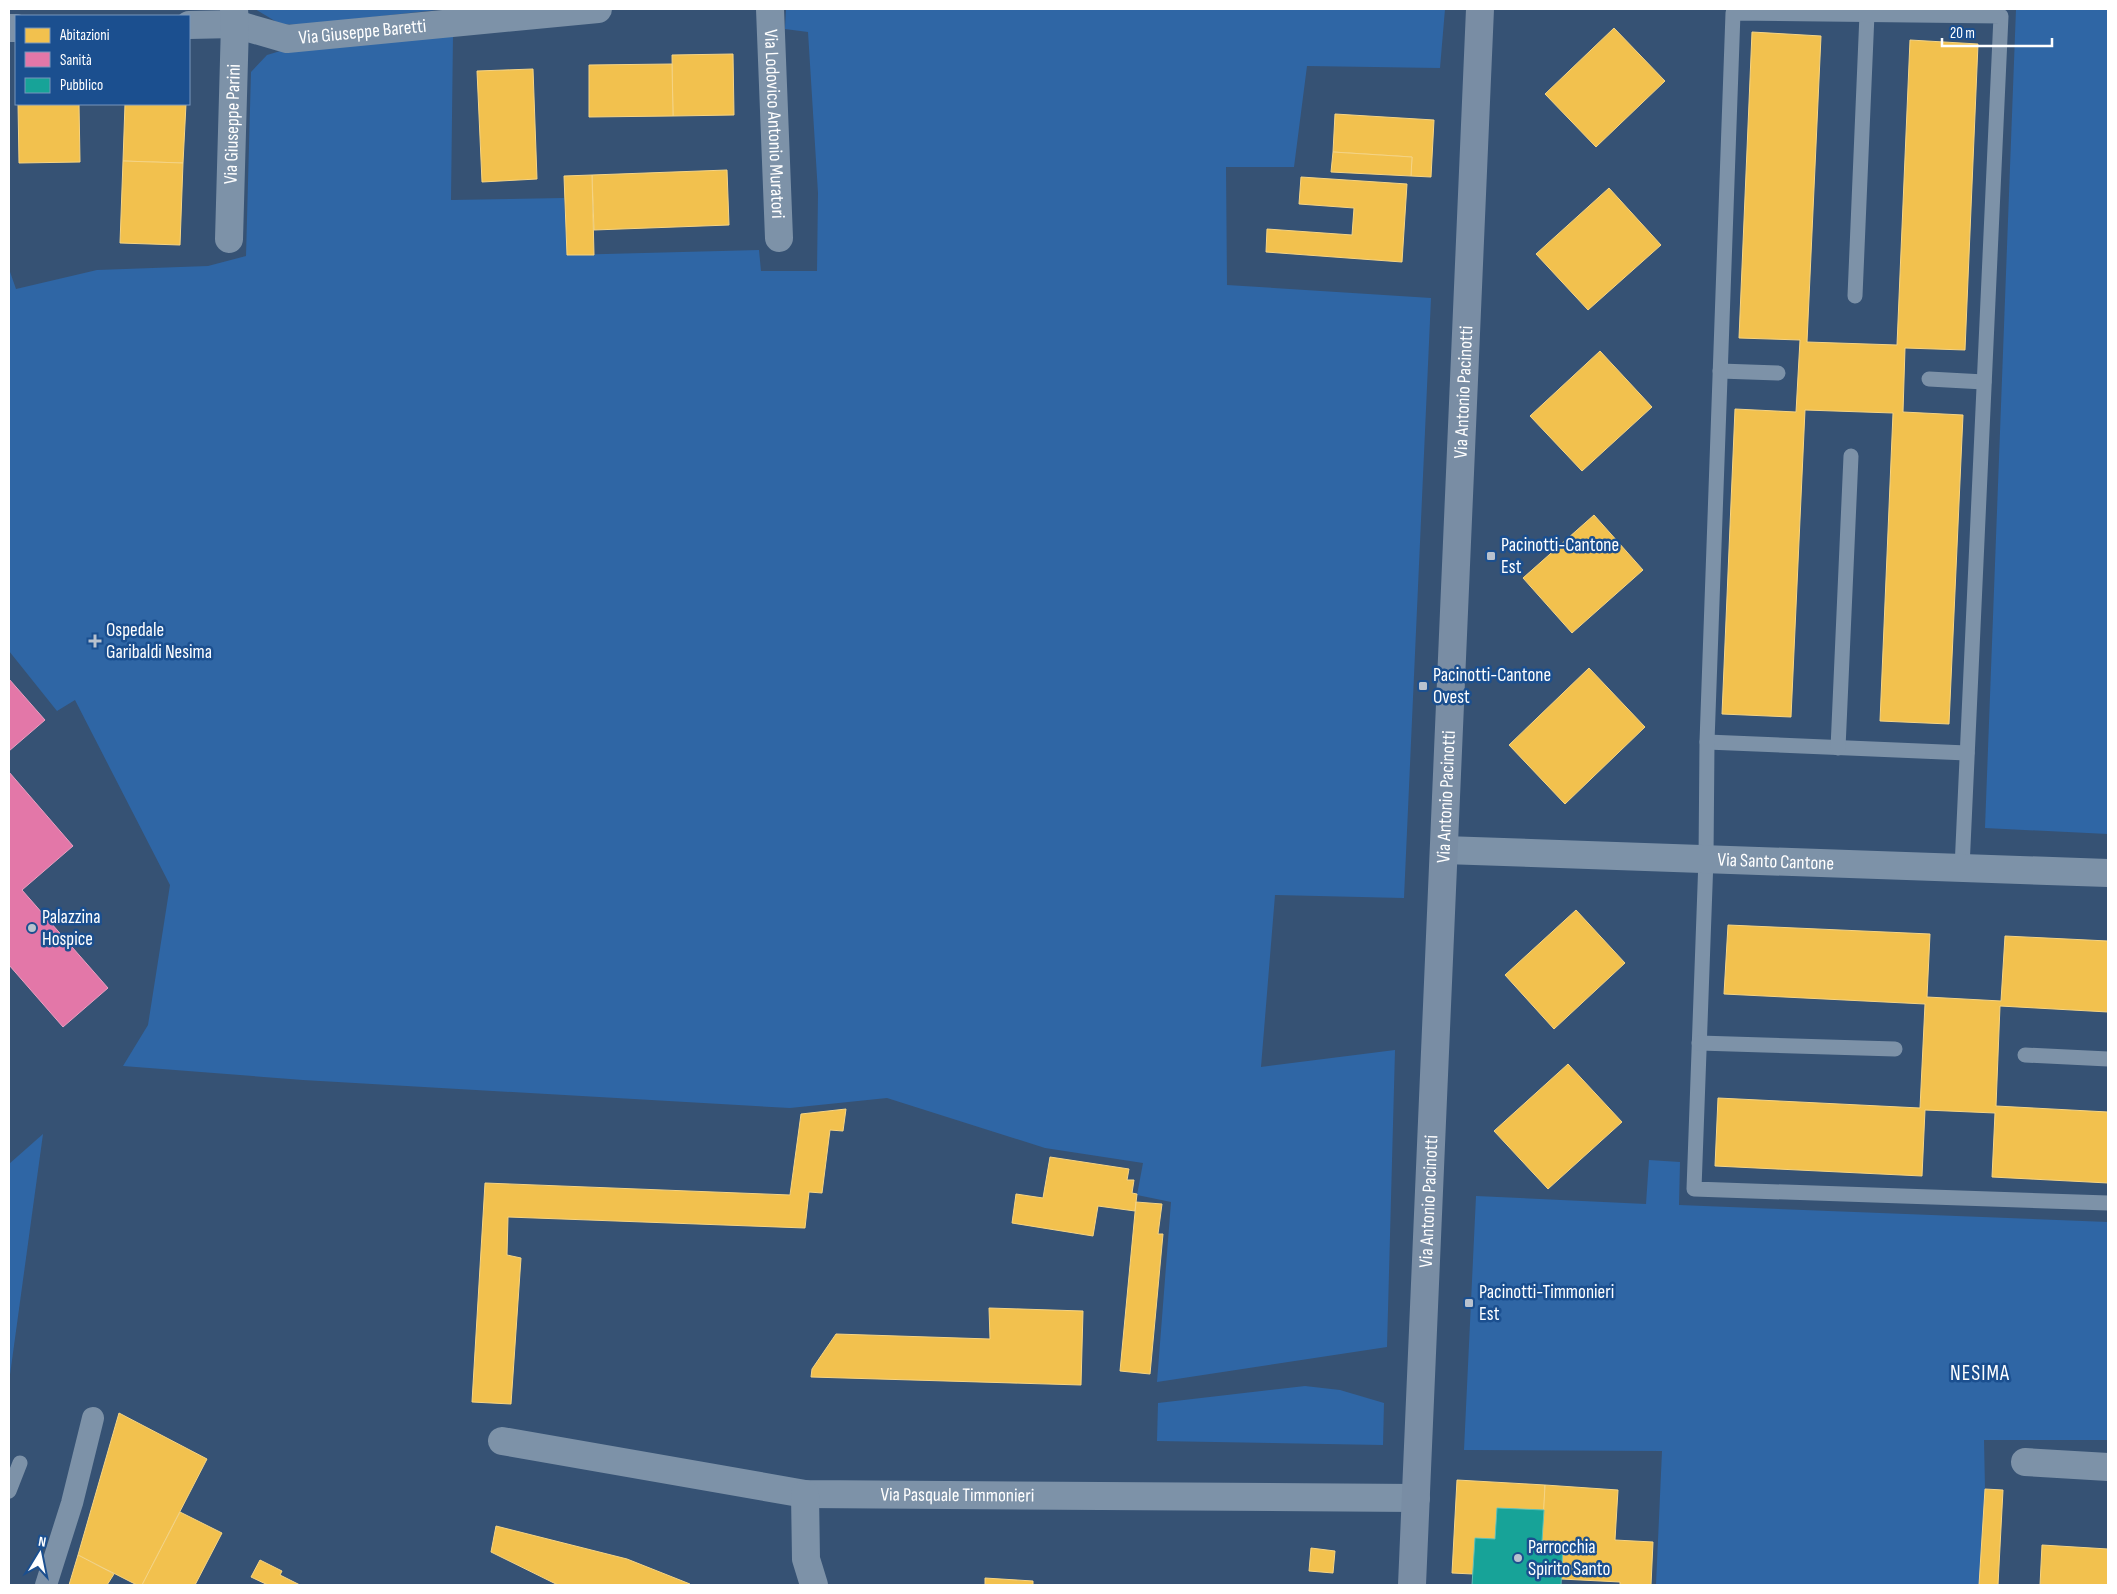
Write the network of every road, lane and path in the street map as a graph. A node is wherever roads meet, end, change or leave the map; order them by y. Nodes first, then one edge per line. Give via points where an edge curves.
1 (598, 9) edge
2 (770, 9) edge
3 (1480, 9) edge
4 (1867, 14) junction
5 (234, 16) edge
6 (190, 25) edge
7 (779, 238) dead end
8 (229, 239) dead end
9 (1855, 296) dead end
10 (1720, 371) junction
11 (1778, 373) dead end
12 (1929, 379) dead end
13 (1984, 382) junction
14 (1851, 456) dead end
15 (1707, 742) junction
16 (1838, 748) junction
17 (1967, 753) junction
18 (1444, 850) junction
19 (1706, 860) junction
20 (1962, 868) junction
21 (2108, 873) edge
22 (1699, 1043) junction
23 (1895, 1049) dead end
24 (2025, 1056) dead end
25 (2108, 1058) edge
26 (2108, 1203) edge
27 (93, 1418) dead end
28 (502, 1441) dead end
29 (2025, 1462) dead end
30 (20, 1463) dead end
31 (2108, 1467) edge
32 (10, 1486) edge
33 (805, 1494) junction
34 (1416, 1498) junction
35 (46, 1585) edge
36 (814, 1585) edge
37 (1412, 1585) edge

1 - 5 street, Via Giuseppe Baretti via 287,39
2 - 7 street, Via Lodovico Antonio Muratori
3 - 18 main road, Via Antonio Pacinotti
4 - 9 lane
4 - 10 lane via 1733,13
4 - 13 lane via 2001,16
5 - 6 street, Via Giuseppe Baretti
5 - 8 street, Via Giuseppe Parini
10 - 11 lane
10 - 15 lane
12 - 13 lane
13 - 17 lane
14 - 16 lane
15 - 16 lane
15 - 19 lane
16 - 17 lane
17 - 20 lane
18 - 19 street, Via Santo Cantone
18 - 34 main road, Via Antonio Pacinotti
19 - 20 street, Via Santo Cantone
19 - 22 lane
20 - 21 street, Via Santo Cantone
22 - 23 lane
22 - 26 lane via 1694,1189
24 - 25 lane
27 - 35 street via 72,1503
28 - 33 street, Via Pasquale Timmonieri
29 - 31 street
30 - 32 lane
33 - 34 street, Via Pasquale Timmonieri
33 - 36 street via 806,1559
34 - 37 main road, Via Antonio Pacinotti

